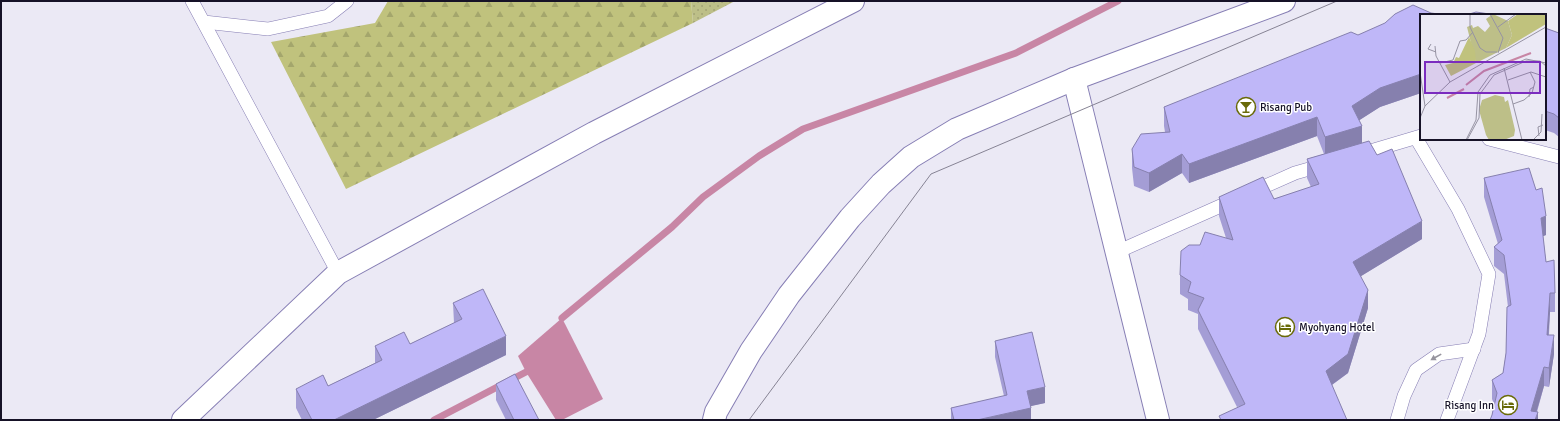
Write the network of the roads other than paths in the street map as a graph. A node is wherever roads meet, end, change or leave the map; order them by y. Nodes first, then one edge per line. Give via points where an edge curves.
1 (192, 1) edge
2 (347, 1) edge
3 (854, 1) edge
4 (1284, 1) edge
5 (204, 22) junction
6 (1074, 79) junction
7 (1418, 137) edge
8 (1493, 140) edge
9 (1559, 157) edge
10 (1348, 158) edge
11 (1333, 162) edge
12 (1117, 252) junction
13 (338, 273) junction
14 (1474, 349) junction
15 (183, 420) edge
16 (714, 420) edge
17 (1158, 420) edge
18 (1397, 420) edge
19 (1447, 420) edge

1 - 5 lane
2 - 5 lane via 328,16 268,29
3 - 13 street via 594,133
4 - 6 street
5 - 13 lane
6 - 12 street
6 - 16 street via 957,129 911,157 881,184 850,218 789,295 751,350
7 - 10 lane
7 - 14 lane via 1458,209 1489,274
8 - 9 lane
11 - 12 lane via 1295,173
12 - 17 street
13 - 15 street
14 -> 18 lane via 1439,354 1416,370
14 - 19 lane

